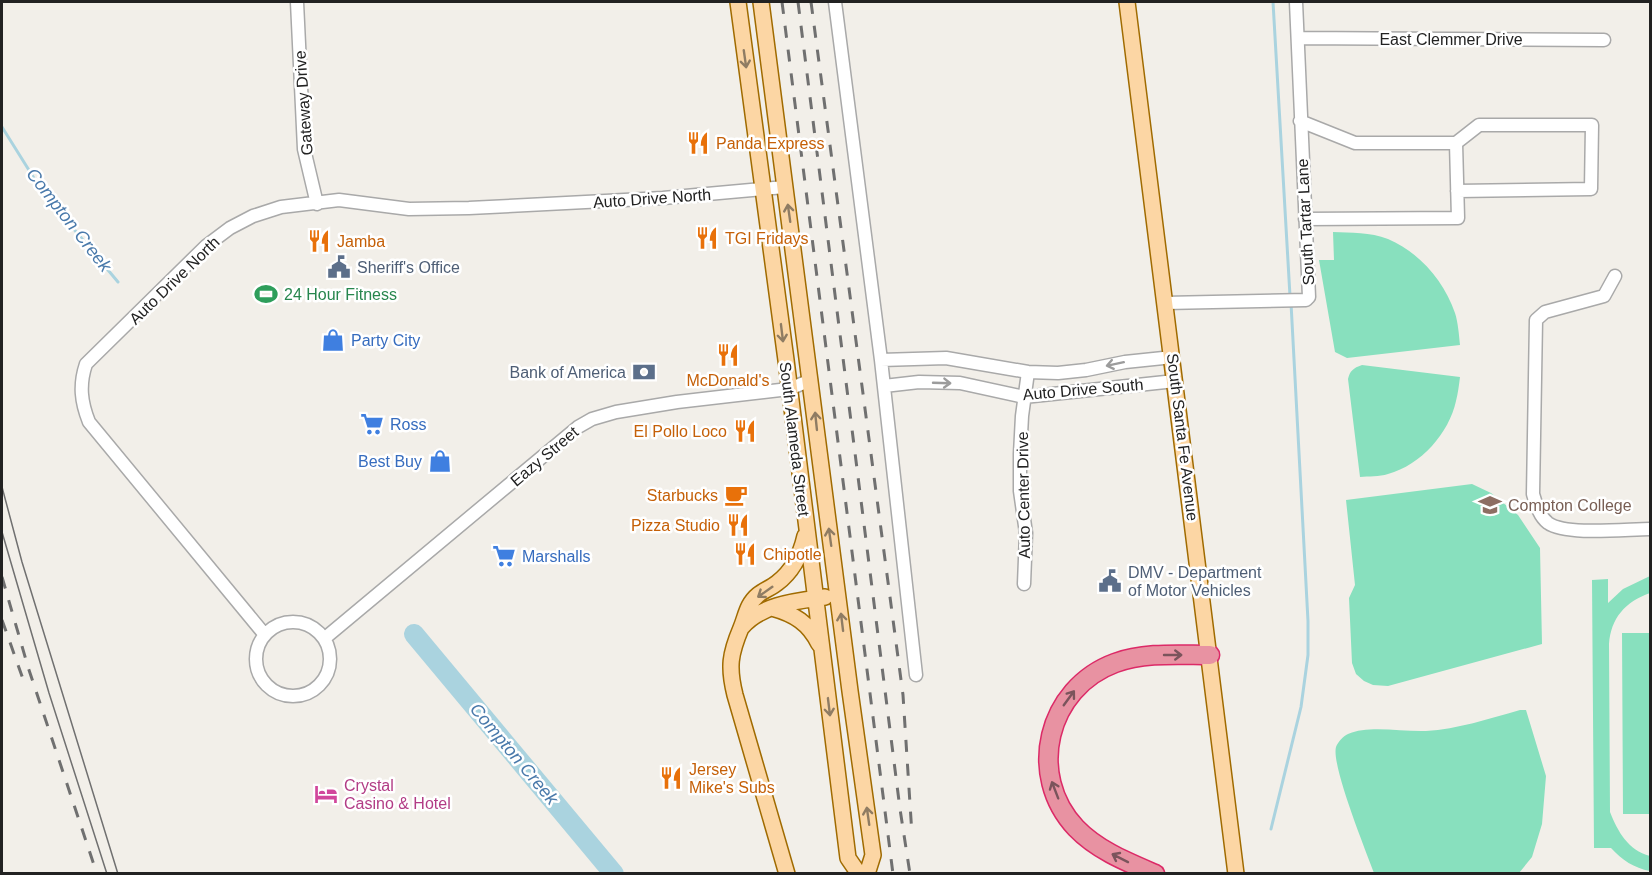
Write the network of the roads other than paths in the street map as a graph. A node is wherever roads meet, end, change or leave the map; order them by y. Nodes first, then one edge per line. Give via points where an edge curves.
1 (297, 2) edge
2 (738, 2) edge
3 (761, 2) edge
4 (835, 2) edge
5 (1127, 2) edge
6 (1296, 2) edge
7 (1298, 38) junction
8 (1604, 40) dead end
9 (1300, 121) junction
10 (1456, 143) junction
11 (785, 187) junction
12 (763, 188) junction
13 (1457, 191) junction
14 (317, 204) junction
15 (1305, 219) junction
16 (1615, 276) dead end
17 (1165, 303) junction
18 (1173, 357) junction
19 (881, 360) junction
20 (1028, 372) junction
21 (811, 380) junction
22 (1175, 381) junction
23 (884, 386) junction
24 (789, 389) junction
25 (1024, 397) junction
26 (806, 528) junction
27 (1650, 529) edge
28 (1024, 584) dead end
29 (838, 595) junction
30 (815, 598) junction
31 (772, 608) junction
32 (740, 629) junction
33 (265, 635) junction
34 (325, 638) junction
35 (822, 649) junction
36 (1210, 655) junction
37 (916, 675) dead end
38 (787, 873) edge
39 (859, 873) edge
40 (867, 873) edge
41 (1155, 873) edge
42 (1236, 873) edge

1 - 14 street, Gateway Drive via 304,150
2 -> 12 main road, South Alameda Street
3 - 11 main road, South Alameda Street
4 - 19 street
5 - 17 main road, South Santa Fe Avenue
6 - 7 street, South Tartar Lane
7 - 8 street, East Clemmer Drive
7 - 9 street, South Tartar Lane
9 - 10 street via 1355,143
9 - 15 street, South Tartar Lane
10 - 13 street
10 - 13 street via 1479,125 1592,125 1591,189
11 - 12 street, Auto Drive North
21 -> 11 main road, South Alameda Street
12 - 14 street, Auto Drive North via 663,198 469,208 409,209 339,200
12 -> 24 main road, South Alameda Street
13 - 15 street via 1458,218
14 - 33 street, Auto Drive North via 281,207 230,228 206,246 86,364 81,380 82,404 89,422
15 - 17 street, South Tartar Lane via 1309,297 1306,300
16 - 27 street via 1604,296 1545,312 1536,320 1533,494 1538,511 1547,522 1563,530
17 - 18 main road, South Santa Fe Avenue
18 -> 20 street, Auto Drive South via 1058,373
18 - 22 main road, South Santa Fe Avenue
19 - 20 street, Auto Drive South via 946,358
19 - 23 street
20 - 25 street, Auto Center Drive
21 - 24 street, Eazy Street
29 -> 21 main road, South Alameda Street
22 - 25 street, Auto Drive South
22 - 36 main road, South Santa Fe Avenue
23 -> 25 street, Auto Drive South via 960,383
23 - 37 street
24 - 26 main road, South Alameda Street
24 - 34 street, Eazy Street via 667,404 592,419
25 - 28 street, Auto Center Drive via 1020,454 1026,533
26 - 30 main road, South Alameda Street
26 -> 32 main road via 802,550 793,567 757,596 747,608
29 - 30 main road
40 -> 29 main road, South Alameda Street via 873,855
30 - 31 main road
30 - 35 main road, South Alameda Street
31 - 32 main road via 748,620
31 - 35 main road via 802,620
32 - 38 main road via 731,652 731,681
33 - 34 street via 282,623 296,621 315,628
33 - 34 street via 257,649 259,672 267,685 289,696 312,691 324,680 331,659
35 -> 39 main road, South Alameda Street via 848,858
41 -> 36 highway via 1108,852 1074,826 1050,779 1053,725 1078,686 1116,663 1156,655
36 - 42 main road, South Santa Fe Avenue

